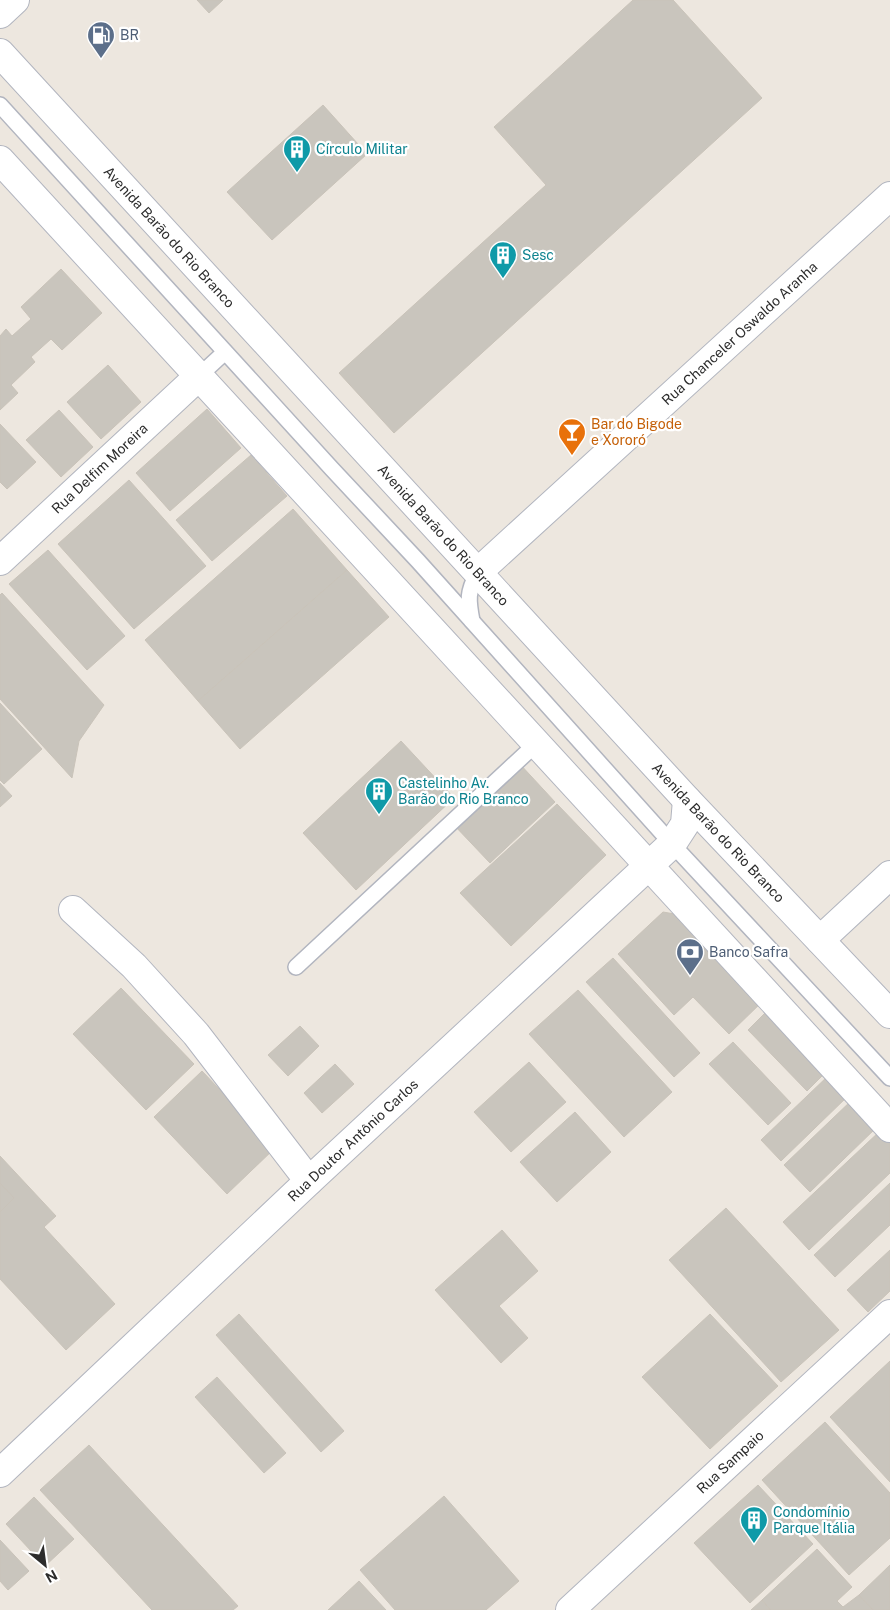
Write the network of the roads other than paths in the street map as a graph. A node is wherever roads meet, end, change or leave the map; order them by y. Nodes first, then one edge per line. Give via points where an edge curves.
1 (15, 0) edge
2 (0, 14) edge
3 (0, 53) edge
4 (0, 105) edge
5 (0, 160) edge
6 (890, 196) edge
7 (225, 352) junction
8 (199, 376) junction
9 (0, 561) edge
10 (478, 572) junction
11 (472, 622) junction
12 (537, 743) junction
13 (687, 800) junction
14 (672, 844) junction
15 (649, 866) junction
16 (890, 875) edge
17 (73, 910) dead end
18 (820, 940) junction
19 (296, 966) dead end
20 (890, 1014) edge
21 (890, 1078) edge
22 (890, 1128) edge
23 (310, 1181) junction
24 (890, 1314) edge
25 (0, 1473) edge
26 (570, 1610) edge

1 - 2 main road
3 - 10 main road, Avenida Barão do Rio Branco
4 - 7 lane
5 - 8 main road
6 - 10 main road, Rua Chanceler Oswaldo Aranha
7 - 8 lane
7 - 11 lane
8 - 9 main road, Rua Delfim Moreira
8 - 12 main road
10 - 11 lane via 470,585 468,598
10 - 13 main road, Avenida Barão do Rio Branco
11 - 14 lane
12 - 15 main road
12 - 19 lane
13 - 14 main road, Rua Doutor Antônio Carlos via 685,824
13 - 18 main road, Avenida Barão do Rio Branco
14 - 15 main road, Rua Doutor Antônio Carlos
14 - 21 lane
15 - 22 main road
15 - 23 main road, Rua Doutor Antônio Carlos
16 - 18 main road
17 - 23 main road via 134,966 196,1034
18 - 20 main road, Avenida Barão do Rio Branco
23 - 25 main road, Rua Doutor Antônio Carlos
24 - 26 main road, Rua Sampaio

